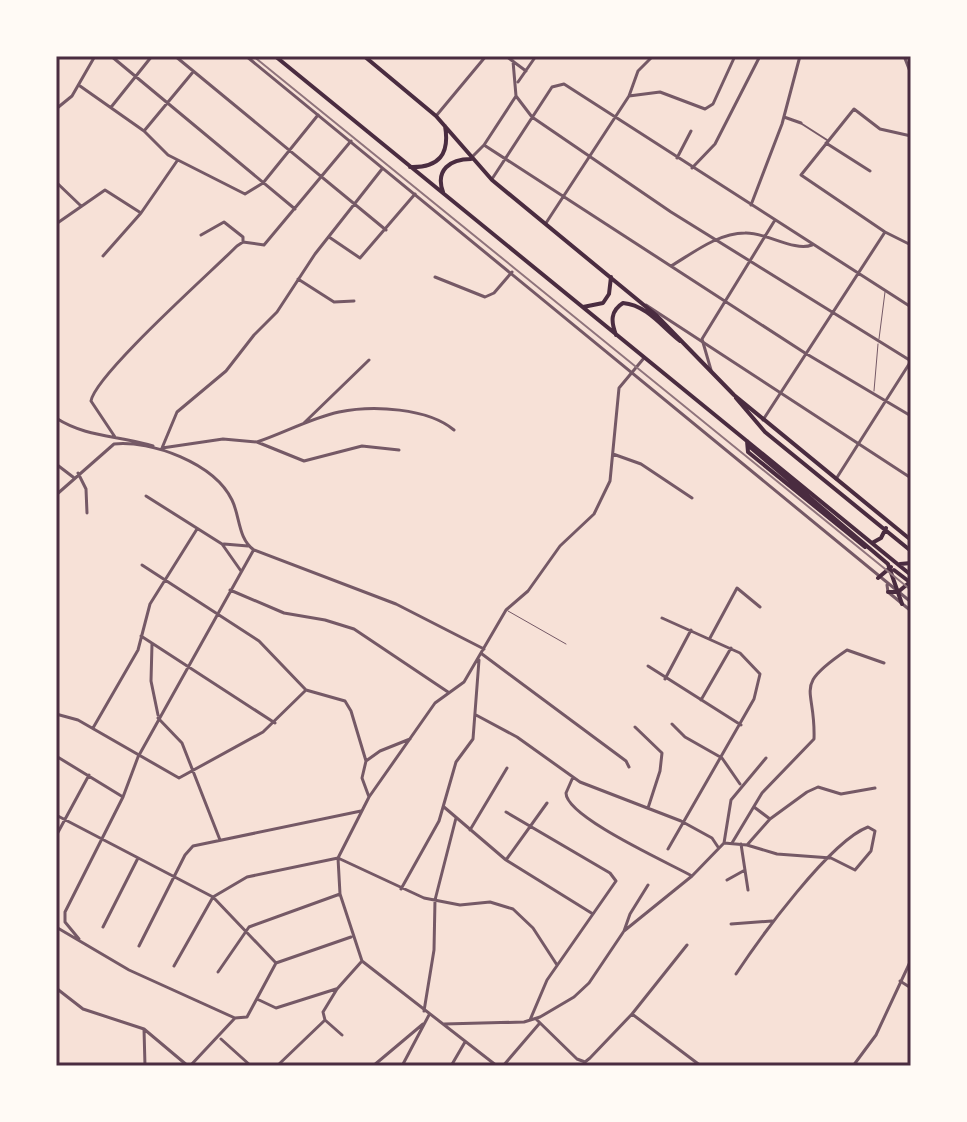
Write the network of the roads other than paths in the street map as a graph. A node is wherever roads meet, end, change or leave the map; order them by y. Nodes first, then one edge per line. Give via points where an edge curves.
1 (95, 56) edge
2 (111, 56) edge
3 (152, 56) edge
4 (175, 56) edge
5 (246, 56) edge
6 (275, 56) edge
7 (364, 56) edge
8 (486, 56) edge
9 (506, 56) edge
10 (536, 56) edge
11 (653, 56) edge
12 (735, 56) edge
13 (760, 56) edge
14 (800, 56) edge
15 (904, 56) edge
16 (513, 61) junction
17 (194, 71) junction
18 (526, 71) junction
19 (911, 74) edge
20 (135, 77) junction
21 (517, 83) junction
22 (80, 86) junction
23 (516, 96) junction
24 (629, 96) junction
25 (167, 104) junction
26 (112, 107) junction
27 (56, 109) edge
28 (318, 115) junction
29 (436, 116) junction
30 (532, 117) junction
31 (614, 117) junction
32 (784, 117) junction
33 (801, 123) joint
34 (445, 126) junction
35 (144, 131) junction
36 (691, 131) dead end
37 (911, 136) edge
38 (351, 141) junction
39 (826, 141) junction
40 (484, 145) junction
41 (288, 151) junction
42 (506, 158) junction
43 (589, 158) junction
44 (677, 158) junction
45 (471, 159) junction
46 (177, 161) junction
47 (439, 161) junction
48 (383, 167) junction
49 (408, 167) junction
50 (445, 168) junction
51 (692, 168) junction
52 (870, 171) dead end
53 (321, 178) junction
54 (492, 180) junction
55 (56, 182) edge
56 (263, 183) junction
57 (415, 194) junction
58 (445, 195) junction
59 (563, 197) junction
60 (352, 203) junction
61 (80, 205) junction
62 (751, 205) junction
63 (295, 209) junction
64 (141, 213) junction
65 (775, 220) junction
66 (546, 223) junction
67 (56, 224) edge
68 (386, 230) junction
69 (885, 232) junction
70 (201, 235) dead end
71 (766, 236) junction
72 (329, 237) junction
73 (716, 240) junction
74 (243, 242) junction
75 (814, 244) junction
76 (911, 245) edge
77 (103, 256) dead end
78 (751, 260) junction
79 (671, 266) junction
80 (512, 272) junction
81 (858, 272) junction
82 (435, 277) dead end
83 (611, 277) junction
84 (298, 279) junction
85 (885, 290) junction
86 (354, 301) dead end
87 (725, 301) junction
88 (642, 303) junction
89 (581, 307) junction
90 (911, 307) edge
91 (832, 312) junction
92 (617, 337) junction
93 (702, 339) junction
94 (879, 341) junction
95 (689, 347) junction
96 (805, 353) junction
97 (644, 358) junction
98 (369, 360) dead end
99 (911, 361) edge
100 (631, 370) junction
101 (711, 370) junction
102 (873, 392) junction
103 (780, 393) junction
104 (734, 395) junction
105 (887, 400) junction
106 (911, 416) edge
107 (56, 418) edge
108 (763, 420) junction
109 (301, 426) junction
110 (454, 430) dead end
111 (115, 437) junction
112 (747, 441) junction
113 (257, 442) junction
114 (860, 444) junction
115 (153, 446) junction
116 (162, 448) junction
117 (399, 450) dead end
118 (613, 454) junction
119 (56, 464) edge
120 (78, 473) junction
121 (73, 477) junction
122 (911, 478) edge
123 (835, 480) junction
124 (56, 495) edge
125 (146, 496) dead end
126 (692, 498) dead end
127 (87, 513) dead end
128 (886, 520) junction
129 (197, 529) junction
130 (911, 540) edge
131 (872, 543) junction
132 (222, 544) junction
133 (248, 546) junction
134 (254, 550) junction
135 (911, 551) edge
136 (911, 563) edge
137 (898, 564) junction
138 (142, 565) dead end
139 (891, 567) junction
140 (241, 571) junction
141 (880, 576) junction
142 (911, 580) edge
143 (165, 581) junction
144 (887, 585) junction
145 (899, 589) junction
146 (230, 590) junction
147 (888, 592) junction
148 (911, 602) edge
149 (902, 604) junction
150 (760, 607) dead end
151 (506, 610) junction
152 (911, 611) edge
153 (217, 613) junction
154 (662, 618) dead end
155 (691, 630) junction
156 (141, 636) junction
157 (710, 638) junction
158 (152, 644) junction
159 (566, 644) dead end
160 (731, 648) junction
161 (483, 652) junction
162 (479, 660) junction
163 (884, 663) dead end
164 (187, 665) junction
165 (648, 666) dead end
166 (665, 679) junction
167 (306, 690) junction
168 (448, 693) junction
169 (700, 701) junction
170 (56, 714) edge
171 (476, 715) junction
172 (158, 718) junction
173 (275, 723) junction
174 (672, 724) dead end
175 (741, 725) junction
176 (635, 727) dead end
177 (93, 728) junction
178 (410, 739) junction
179 (56, 756) edge
180 (138, 757) junction
181 (722, 758) junction
182 (766, 758) dead end
183 (366, 761) junction
184 (629, 767) dead end
185 (507, 768) dead end
186 (192, 772) junction
187 (89, 775) junction
188 (573, 777) junction
189 (740, 785) junction
190 (875, 788) dead end
191 (123, 797) junction
192 (369, 797) junction
193 (547, 803) dead end
194 (444, 807) junction
195 (753, 807) junction
196 (648, 808) junction
197 (361, 811) junction
198 (506, 812) dead end
199 (56, 815) edge
200 (456, 818) junction
201 (770, 819) junction
202 (64, 820) junction
203 (681, 821) junction
204 (529, 828) junction
205 (470, 830) junction
206 (56, 836) edge
207 (102, 839) junction
208 (220, 840) junction
209 (724, 843) junction
210 (732, 843) junction
211 (741, 844) junction
212 (747, 845) junction
213 (718, 847) junction
214 (668, 849) dead end
215 (138, 858) junction
216 (338, 858) junction
217 (831, 858) junction
218 (506, 860) junction
219 (745, 870) junction
220 (173, 876) junction
221 (692, 876) junction
222 (727, 880) dead end
223 (648, 885) dead end
224 (401, 889) junction
225 (748, 890) dead end
226 (340, 894) junction
227 (213, 897) junction
228 (435, 900) junction
229 (594, 915) junction
230 (772, 921) junction
231 (731, 924) dead end
232 (56, 927) edge
233 (103, 927) dead end
234 (245, 930) junction
235 (624, 931) junction
236 (352, 937) junction
237 (79, 939) junction
238 (687, 945) dead end
239 (139, 946) dead end
240 (911, 960) edge
241 (362, 961) junction
242 (276, 963) junction
243 (557, 965) junction
244 (174, 966) dead end
245 (218, 972) dead end
246 (736, 974) dead end
247 (900, 981) junction
248 (56, 988) edge
249 (911, 988) edge
250 (337, 989) junction
251 (257, 999) junction
252 (424, 1012) junction
253 (632, 1014) junction
254 (429, 1015) junction
255 (235, 1018) junction
256 (536, 1019) junction
257 (325, 1020) junction
258 (530, 1020) junction
259 (440, 1023) junction
260 (423, 1024) junction
261 (539, 1024) junction
262 (144, 1029) junction
263 (342, 1035) dead end
264 (220, 1038) junction
265 (465, 1042) junction
266 (590, 1058) junction
267 (145, 1066) edge
268 (189, 1066) edge
269 (251, 1066) edge
270 (277, 1066) edge
271 (373, 1066) edge
272 (402, 1066) edge
273 (451, 1066) edge
274 (500, 1066) edge
275 (589, 1066) edge
276 (701, 1066) edge
277 (853, 1066) edge

1 - 22 street
2 - 20 street
3 - 20 street
4 - 17 street
5 - 28 street
6 - 49 highway
7 - 29 highway
8 - 29 street
9 - 16 street
10 - 18 street
11 - 24 street via 638,71
12 - 24 street via 713,104 705,109 660,92
13 - 51 street via 715,144
14 - 32 street
15 - 19 street
16 - 18 street
16 - 21 street
17 - 25 street
17 - 41 street
18 - 21 street
20 - 25 street
20 - 26 street
21 - 23 street
22 - 26 street
22 - 27 street
23 - 30 street
23 - 40 street
24 - 31 street
25 - 35 street
25 - 56 street
26 - 35 street
28 - 38 street
28 - 41 street
29 - 34 highway
30 - 31 street via 552,87 564,84
30 - 42 street
30 - 43 street
31 - 43 street
31 - 44 street
32 - 33 street
32 - 62 street
33 - 39 street
34 - 45 highway
34 - 47 highway via 447,146
35 - 46 street
36 - 44 street
37 - 39 street via 880,129 858,108
38 - 48 street
38 - 53 street
39 - 52 street
39 - 69 street via 801,175
40 - 42 street
40 - 45 street
41 - 53 street
41 - 56 street
42 - 54 street
42 - 59 street
43 - 59 street
43 - 73 street
44 - 51 street
45 - 50 highway
45 - 54 highway
46 - 56 street via 245,194
46 - 64 street
47 - 49 highway
47 - 50 highway
48 - 57 street
48 - 60 street
49 - 58 highway
50 - 58 highway via 440,182
51 - 62 street
53 - 60 street
53 - 63 street
54 - 66 highway
55 - 61 street
56 - 63 street
57 - 68 street
57 - 80 street
58 - 89 highway
59 - 66 street
59 - 79 street
60 - 68 street
60 - 72 street
61 - 64 street via 105,190
61 - 67 street
62 - 65 street
63 - 74 street via 264,245
64 - 77 street
65 - 71 street
65 - 75 street
66 - 83 highway
68 - 72 street via 360,258
69 - 76 street
69 - 81 street
70 - 74 street via 224,222
71 - 73 street via 747,233
71 - 75 street via 805,247
71 - 78 street
72 - 84 street
73 - 78 street
73 - 79 street
74 - 111 street via 130,348 91,396 94,410
75 - 81 street
78 - 87 street
78 - 91 street
79 - 87 street
80 - 82 street via 485,297
80 - 100 street
81 - 85 street
81 - 91 street
83 - 88 highway
83 - 89 highway via 603,303
84 - 86 street via 334,302
84 - 116 street via 226,371 177,412
85 - 90 street
85 - 94 lane
87 - 93 street
87 - 96 street
88 - 93 street
88 - 95 highway
89 - 92 highway
91 - 94 street
91 - 96 street
92 - 95 highway via 612,317 619,306 630,304
92 - 97 highway
93 - 101 street
93 - 103 street
94 - 99 street
94 - 102 lane
95 - 101 highway
96 - 102 street
96 - 103 street
97 - 100 street
97 - 112 highway
98 - 109 street
99 - 105 street
100 - 118 street via 619,388
100 - 141 street
101 - 104 highway
102 - 105 street
103 - 108 street
103 - 114 street
104 - 108 highway
104 - 135 highway via 748,416
105 - 106 street
105 - 114 street
107 - 111 street via 86,434
108 - 123 highway
109 - 110 street via 338,412 367,410 431,416
109 - 113 street
111 - 115 street
112 - 131 highway
112 - 139 highway
112 - 142 highway via 748,452 767,469
113 - 116 street via 223,439
113 - 117 street via 304,461 356,446
114 - 122 street
114 - 123 street
115 - 116 street
115 - 120 street via 114,444
116 - 133 street via 221,484
118 - 126 street via 641,464
118 - 151 street via 610,481 594,514
119 - 121 street
120 - 121 street
120 - 127 street via 86,489
121 - 124 street
123 - 128 highway
125 - 129 street
128 - 130 highway
128 - 131 highway via 884,534
129 - 132 street
129 - 143 street
131 - 137 highway
132 - 133 street
132 - 140 street
133 - 134 street
134 - 140 street
134 - 161 street via 396,604
136 - 137 highway
137 - 142 highway
138 - 143 street
139 - 141 highway
139 - 145 highway
140 - 146 street
141 - 144 street
142 - 145 highway
143 - 153 street
143 - 156 street via 147,610
144 - 145 street
144 - 147 street
145 - 147 highway
145 - 148 street
145 - 149 highway
146 - 153 street
146 - 168 street via 284,613 354,629
147 - 149 street
149 - 152 street
150 - 157 street via 737,588
151 - 159 lane
151 - 161 street
153 - 164 street
153 - 167 street via 272,651
154 - 155 street
155 - 157 street
155 - 166 street
156 - 158 street
156 - 177 street
157 - 160 street
158 - 164 street
158 - 172 street
160 - 169 street
160 - 175 street via 760,674
161 - 162 street
161 - 184 street
162 - 168 street via 464,682
162 - 171 street
163 - 195 street via 847,650 811,681 814,739
164 - 172 street
164 - 173 street
165 - 166 street
166 - 169 street
167 - 173 street
167 - 183 street via 349,706
168 - 178 street
169 - 175 street
170 - 177 street
171 - 188 street
171 - 194 street via 473,739 456,762
172 - 180 street
172 - 186 street via 182,743
173 - 186 street
174 - 181 street
175 - 181 street
176 - 196 street via 662,753
177 - 180 street
178 - 183 street
178 - 192 street
179 - 187 street
180 - 186 street via 173,777
180 - 191 street
181 - 189 street
181 - 203 street
182 - 189 street
183 - 192 street via 362,778
185 - 205 street
186 - 208 street
187 - 191 street
187 - 202 street
188 - 196 street
188 - 221 street via 566,798 612,833
189 - 209 street via 729,804
190 - 201 street via 841,794 818,787
191 - 207 street
192 - 197 street
193 - 204 street
194 - 200 street
194 - 224 street
195 - 201 street
195 - 210 street
196 - 203 street
197 - 208 street
197 - 216 street
198 - 204 street
199 - 202 street
200 - 205 street
200 - 228 street
201 - 212 street
202 - 206 street
202 - 207 street
203 - 213 street
203 - 214 street
204 - 218 street
204 - 229 street via 616,881
205 - 218 street
207 - 215 street
207 - 237 street via 65,912 65,922
208 - 220 street via 193,846
209 - 210 street
209 - 213 street
210 - 211 street
211 - 212 street
211 - 219 street
212 - 217 street via 777,854
213 - 221 street
215 - 220 street
215 - 233 street
216 - 224 street
216 - 226 street
216 - 227 street via 247,877
217 - 217 street via 861,830 871,828 877,835 855,870
217 - 230 street
218 - 229 street
219 - 222 street
219 - 225 street
220 - 227 street
220 - 239 street
221 - 235 street
223 - 235 street
224 - 228 street
226 - 234 street
226 - 236 street
227 - 234 street
227 - 244 street
228 - 243 street via 460,905 490,902 513,909
228 - 252 street
229 - 243 street
230 - 231 street
230 - 246 street
232 - 237 street
234 - 242 street
234 - 245 street
235 - 256 street via 582,990
236 - 241 street
236 - 242 street
237 - 255 street via 129,970
238 - 253 street
240 - 247 street
241 - 250 street
241 - 252 street
242 - 251 street
243 - 258 street
247 - 249 street
247 - 277 street via 876,1035
248 - 262 street via 83,1009
250 - 251 street via 276,1008
250 - 257 street via 323,1012
251 - 255 street via 245,1019
252 - 254 street
253 - 266 street
253 - 276 street
254 - 259 street
254 - 260 street
255 - 264 street
256 - 258 street
256 - 261 street
257 - 263 street
257 - 270 street
258 - 259 street
259 - 265 street
260 - 271 street
260 - 272 street
261 - 266 street via 577,1059
261 - 274 street
262 - 267 street
262 - 268 street
264 - 268 street
264 - 269 street
265 - 273 street
265 - 274 street
266 - 275 street

